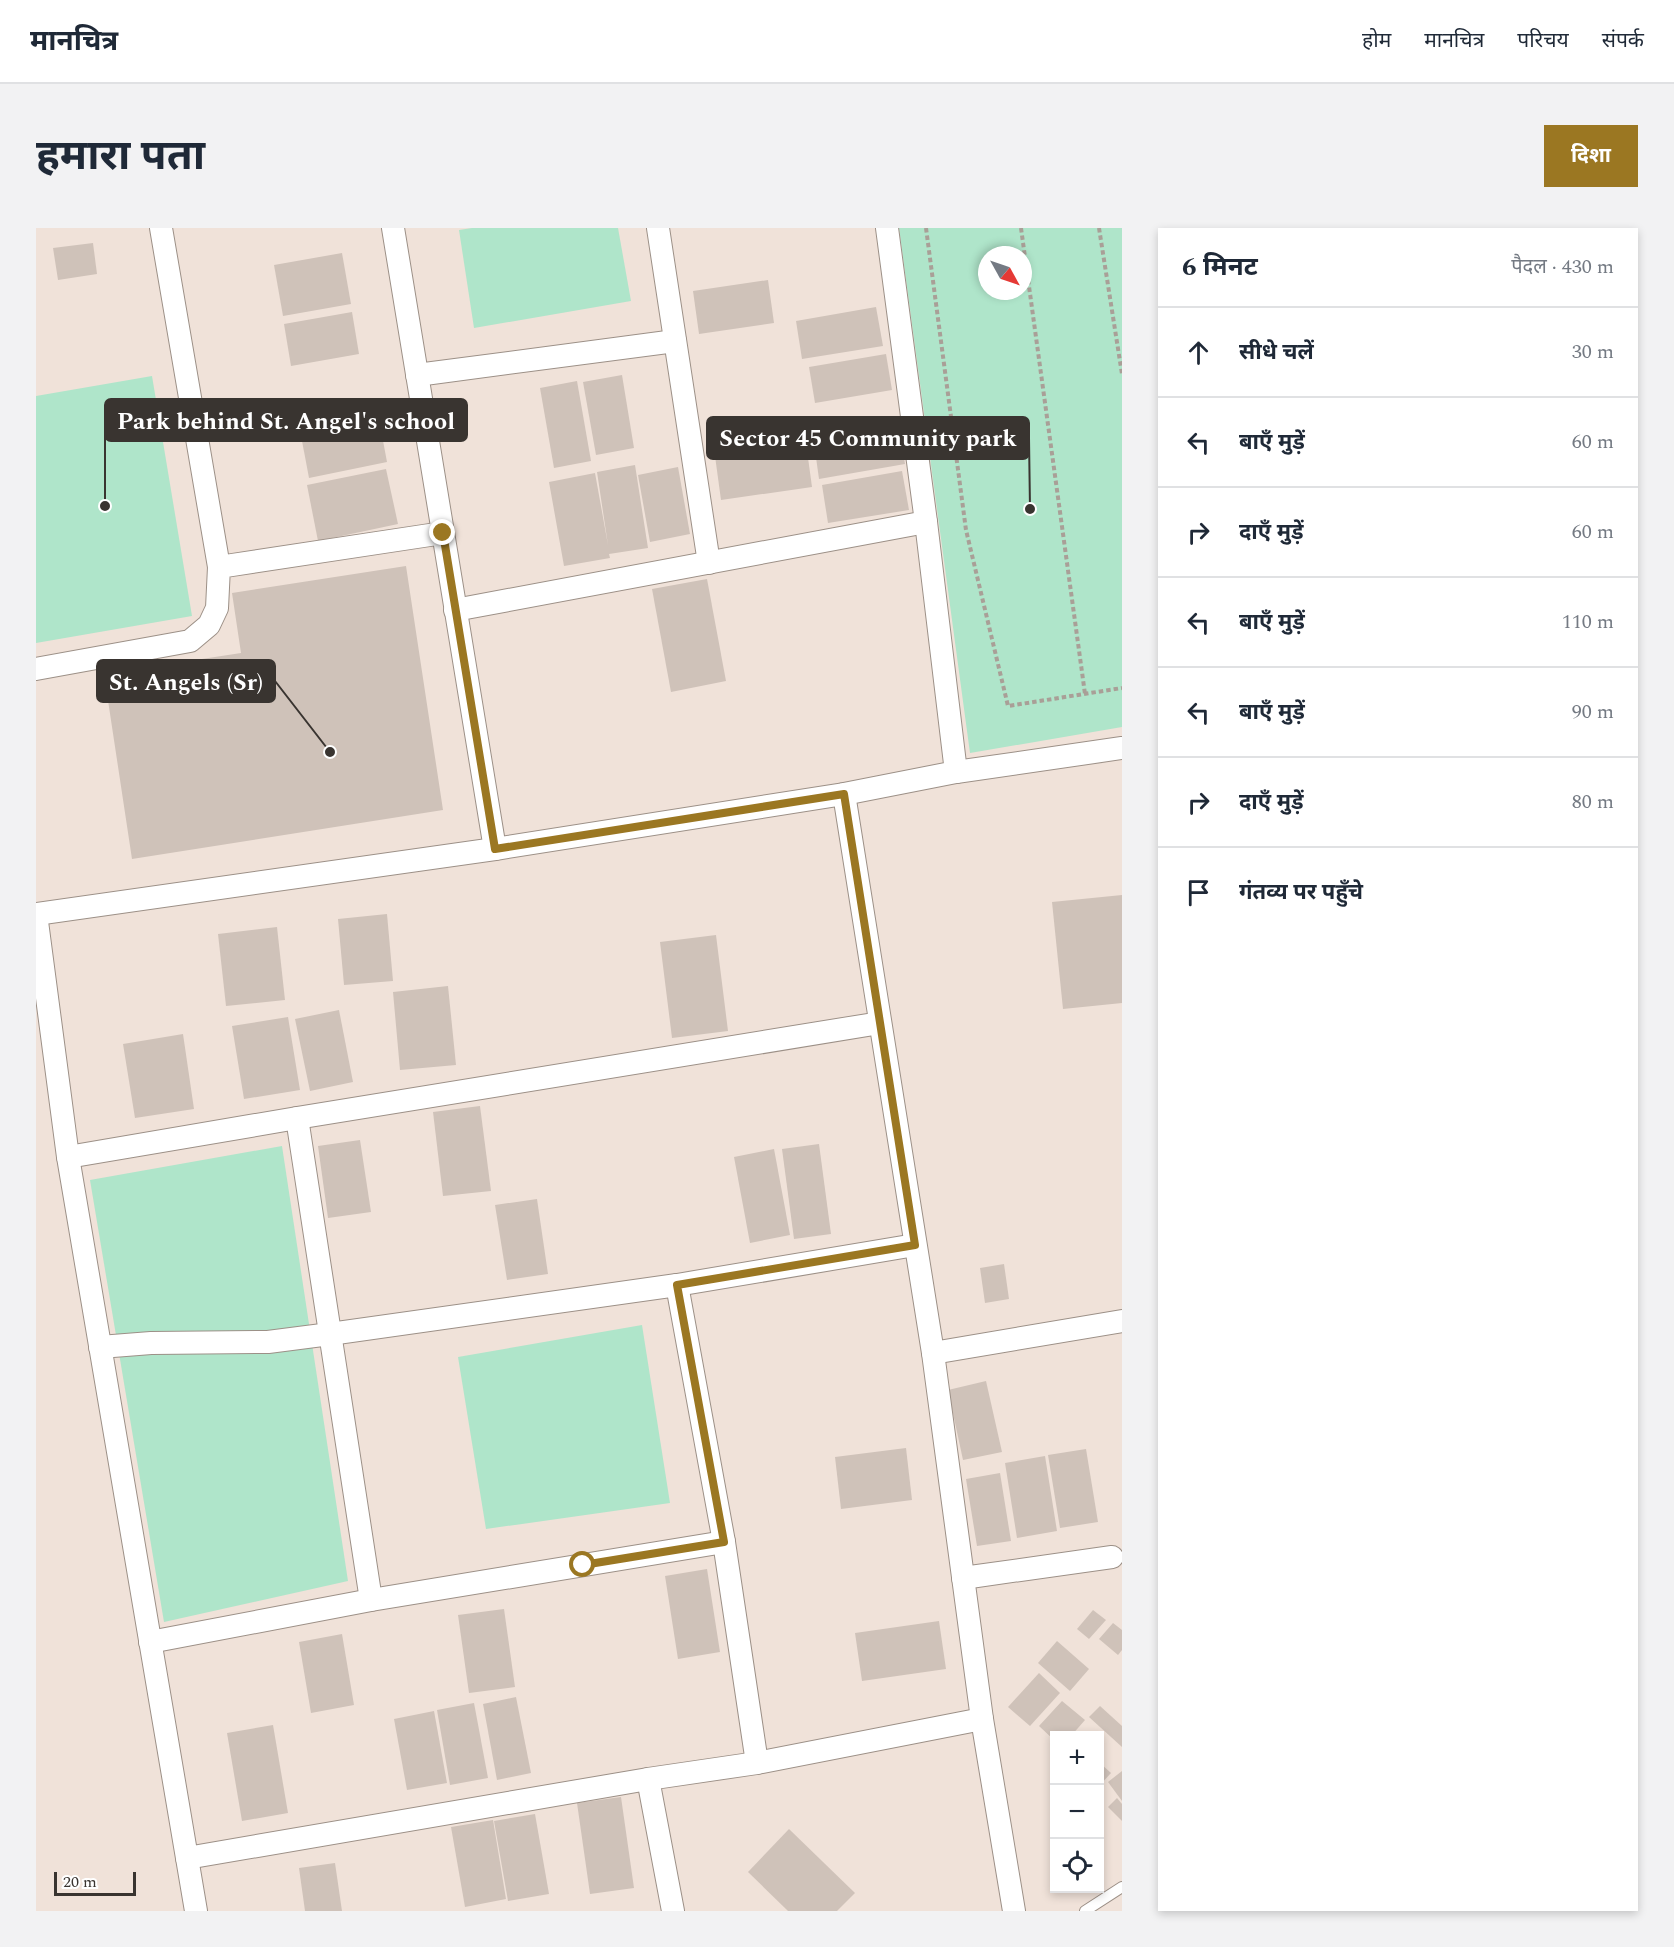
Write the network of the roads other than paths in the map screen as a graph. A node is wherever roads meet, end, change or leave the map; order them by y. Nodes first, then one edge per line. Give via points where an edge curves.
1 (161, 228) edge
2 (393, 228) edge
3 (658, 228) edge
4 (887, 228) edge
5 (675, 342) junction
6 (417, 375) junction
7 (926, 522) junction
8 (443, 533) junction
9 (709, 563) junction
10 (219, 567) junction
11 (455, 610) junction
12 (36, 669) edge
13 (1122, 748) edge
14 (957, 772) junction
15 (844, 794) junction
16 (495, 849) junction
17 (36, 914) edge
18 (880, 1023) junction
19 (297, 1118) junction
20 (68, 1157) junction
21 (915, 1245) junction
22 (677, 1285) junction
23 (1122, 1321) edge
24 (330, 1334) junction
25 (100, 1347) junction
26 (933, 1353) junction
27 (724, 1542) junction
28 (1112, 1557) dead end
29 (963, 1578) junction
30 (371, 1599) junction
31 (150, 1642) junction
32 (982, 1719) junction
33 (757, 1763) junction
34 (648, 1779) junction
35 (187, 1858) junction
36 (1122, 1887) edge
37 (196, 1911) edge
38 (673, 1911) edge
39 (1014, 1911) edge
40 (1085, 1911) edge

1 - 10 street
2 - 6 street
3 - 5 street
4 - 7 street
5 - 6 street
5 - 9 street
6 - 8 street
7 - 9 street
7 - 14 street
8 - 10 street
8 - 11 street
9 - 11 street
10 - 12 street via 217,608 209,625 190,641
11 - 16 street
13 - 14 street
14 - 15 street
15 - 16 street
15 - 18 street
16 - 17 street
17 - 20 street
18 - 19 street
18 - 21 street
19 - 20 street
19 - 24 street
20 - 25 street
21 - 22 street
21 - 26 street
22 - 24 street
22 - 27 street
23 - 26 street
24 - 25 street via 268,1342
24 - 30 street
25 - 31 street
26 - 29 street
27 - 30 street
27 - 33 street
28 - 29 street
29 - 32 street
30 - 31 street
31 - 35 street
32 - 33 street
32 - 39 street
33 - 34 street
34 - 35 street
34 - 38 street
35 - 37 street
36 - 40 lane

